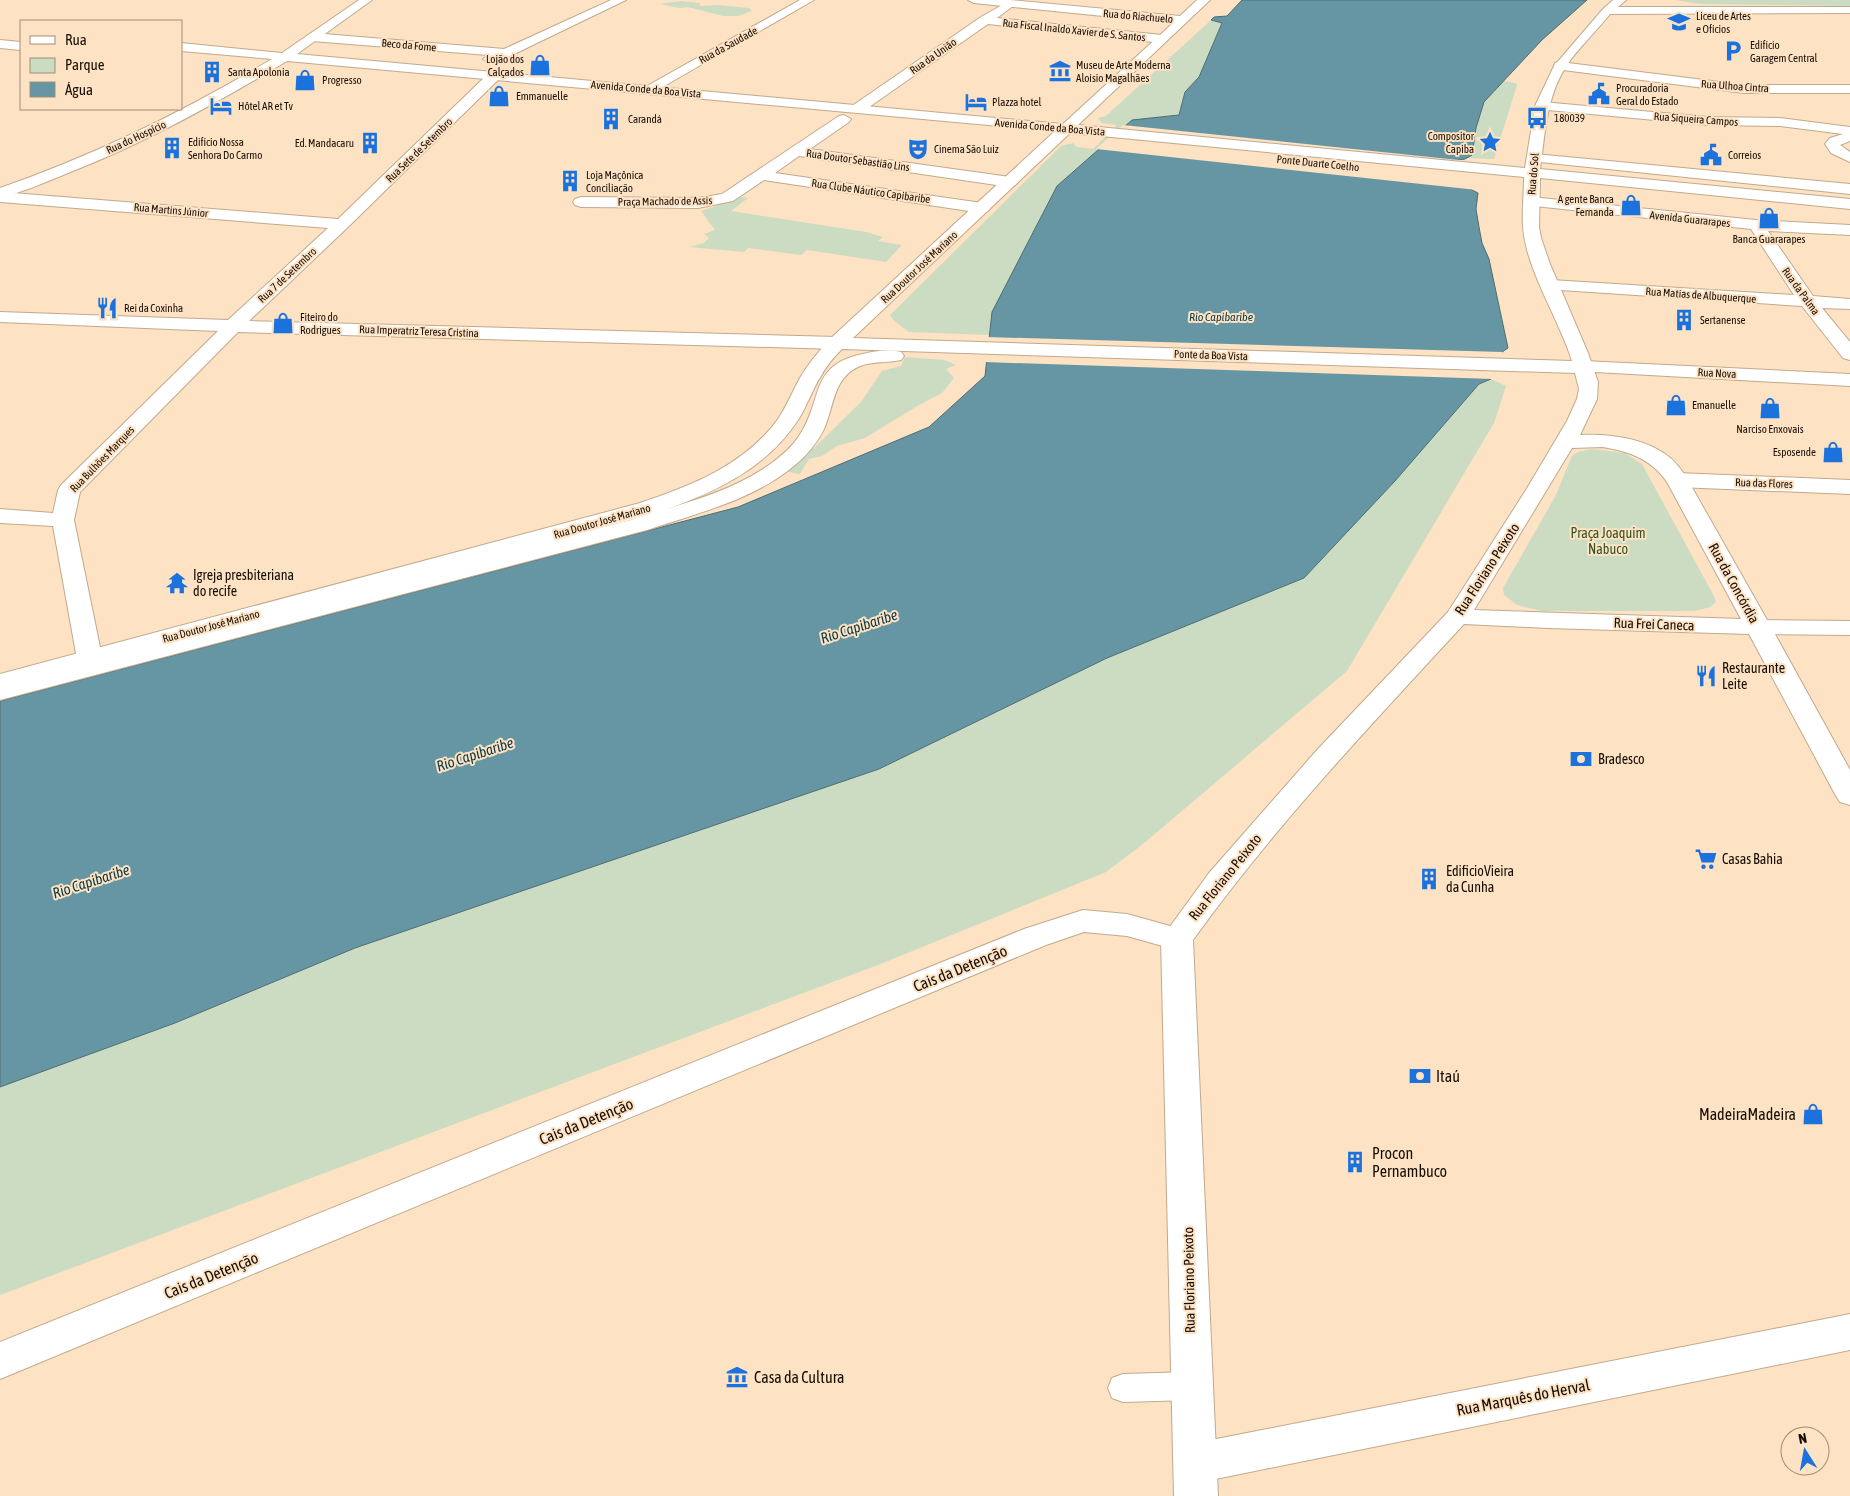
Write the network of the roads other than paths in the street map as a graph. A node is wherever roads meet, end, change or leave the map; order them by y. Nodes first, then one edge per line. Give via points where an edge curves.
1 (366, 0) edge
2 (620, 0) edge
3 (808, 0) edge
4 (974, 0) edge
5 (1045, 0) edge
6 (1204, 0) edge
7 (1620, 0) edge
8 (1656, 0) edge
9 (1009, 4) junction
10 (1700, 10) junction
11 (1850, 10) edge
12 (1608, 11) junction
13 (1186, 17) junction
14 (985, 20) junction
15 (312, 38) junction
16 (1162, 39) junction
17 (0, 44) edge
18 (20, 46) edge
19 (182, 47) edge
20 (285, 56) junction
21 (182, 60) edge
22 (1560, 66) junction
23 (266, 67) junction
24 (495, 76) junction
25 (484, 87) junction
26 (1744, 89) junction
27 (1850, 89) edge
28 (647, 90) junction
29 (1542, 106) junction
30 (856, 109) junction
31 (844, 119) junction
32 (1780, 122) junction
33 (1850, 131) edge
34 (1062, 133) junction
35 (1108, 137) joint
36 (1850, 137) edge
37 (796, 151) junction
38 (1535, 158) junction
39 (1850, 158) edge
40 (760, 175) junction
41 (1532, 179) junction
42 (1010, 182) junction
43 (1, 196) edge
44 (581, 202) dead end
45 (1531, 202) junction
46 (1850, 204) edge
47 (982, 208) junction
48 (342, 224) junction
49 (1756, 225) junction
50 (1850, 230) edge
51 (1552, 285) junction
52 (1808, 302) junction
53 (1850, 304) edge
54 (0, 317) edge
55 (233, 326) junction
56 (837, 343) junction
57 (897, 351) junction
58 (1850, 354) edge
59 (1584, 367) junction
60 (1850, 380) edge
61 (1565, 442) junction
62 (1677, 480) junction
63 (1850, 487) edge
64 (0, 516) edge
65 (63, 520) junction
66 (1458, 616) junction
67 (1758, 627) junction
68 (1850, 628) edge
69 (90, 659) junction
70 (0, 682) edge
71 (0, 692) edge
72 (1850, 796) edge
73 (1177, 939) junction
74 (1850, 1332) edge
75 (0, 1361) edge
76 (1192, 1386) junction
77 (1123, 1388) dead end
78 (1196, 1479) edge

1 - 15 street, Rua do Hospício
2 - 15 street, Beco da Fome via 506,53
3 - 28 street, Rua da Saudade
4 - 9 street, Rua do Riachuelo
5 - 13 street, Rua do Riachuelo
6 - 13 street, Rua Doutor José Mariano
7 - 12 street, Rua do Sol
8 - 10 street
9 - 13 street, Rua do Riachuelo
9 - 14 street, Rua da União
10 - 11 street
10 - 12 street
12 - 22 street, Rua do Sol
13 - 16 street, Rua Doutor José Mariano
14 - 16 street, Rua Fiscal Inaldo Xavier de S. Santos
14 - 30 street, Rua da União
15 - 20 street, Rua do Hospício
16 - 34 street, Rua Doutor José Mariano
17 - 18 street
19 - 20 street, Avenida Conde da Boa Vista
20 - 23 street, Rua do Hospício
20 - 24 street, Avenida Conde da Boa Vista
21 - 23 street, Avenida Conde da Boa Vista
22 - 26 street, Rua Ulhoa Cintra
22 - 29 street, Rua do Sol
23 - 25 street, Avenida Conde da Boa Vista
23 - 43 street, Rua do Hospício via 158,128
24 - 25 street, Rua Sete de Setembro
24 - 28 street, Avenida Conde da Boa Vista
25 - 31 street, Avenida Conde da Boa Vista
25 - 48 street, Rua Sete de Setembro
26 - 27 street, Rua Ulhoa Cintra
26 - 32 street
28 - 30 street, Avenida Conde da Boa Vista
29 - 32 street, Rua Siqueira Campos via 1708,121
29 - 38 street, Rua do Sol
30 - 34 street, Avenida Conde da Boa Vista
31 - 34 street, Avenida Conde da Boa Vista
31 - 37 street, Praça Machado de Assis
32 - 33 street, Rua Siqueira Campos
34 - 35 street, Avenida Conde da Boa Vista
34 - 42 street, Rua Doutor José Mariano
35 - 41 street, Ponte Duarte Coelho
36 - 39 street via 1832,144
37 - 40 street, Praça Machado de Assis
37 - 42 street, Rua Doutor Sebastião Lins
38 - 41 street, Rua do Sol
38 - 46 street, Avenida Guararapes
40 - 44 street, Praça Machado de Assis via 727,198 714,201
40 - 47 street, Rua Clube Náutico Capibaribe
41 - 45 street, Rua do Sol
41 - 46 street, Avenida Guararapes
42 - 47 street, Rua Doutor José Mariano
43 - 48 street, Rua Martins Júnior
45 - 49 street, Avenida Guararapes
45 - 51 street, Rua do Sol via 1530,227 1541,264
47 - 56 street, Rua Doutor José Mariano
48 - 55 street, Rua 7 de Setembro
49 - 50 street, Avenida Guararapes
49 - 52 street, Rua da Palma
51 - 52 street, Rua Matias de Albuquerque
51 - 59 street, Rua do Sol
52 - 53 street, Rua Matias de Albuquerque
52 - 58 street, Rua da Palma
54 - 55 street, Rua Imperatriz Teresa Cristina
55 - 56 street, Rua Imperatriz Teresa Cristina
55 - 65 street, Rua Bulhões Marques via 69,490
56 - 57 street, Ponte da Boa Vista
56 - 69 street, Rua Doutor José Mariano via 810,377 787,421 765,448 737,468 663,504
57 - 59 street, Ponte da Boa Vista
57 - 71 street via 849,364 834,375 813,431 798,451 775,471 749,486 639,525
59 - 60 street, Rua Nova
59 - 61 street, Rua Floriano Peixoto via 1589,389
61 - 62 street, Rua da Concórdia via 1586,440 1627,445 1662,462
61 - 66 street, Rua Floriano Peixoto
62 - 63 street, Rua das Flores
62 - 67 street, Rua da Concórdia
64 - 65 street
65 - 69 street, Rua Bulhões Marques
66 - 67 street, Rua Frei Caneca
66 - 73 street, Rua Floriano Peixoto via 1327,756 1220,880
67 - 68 street, Rua Frei Caneca
67 - 72 street, Rua da Concórdia
69 - 70 street, Rua Doutor José Mariano
73 - 75 street, Cais da Detenção via 1127,925 1083,921 1035,937
73 - 76 street, Rua Floriano Peixoto
74 - 78 street, Rua Marquês do Herval
76 - 77 lane
76 - 78 street, Rua Floriano Peixoto

